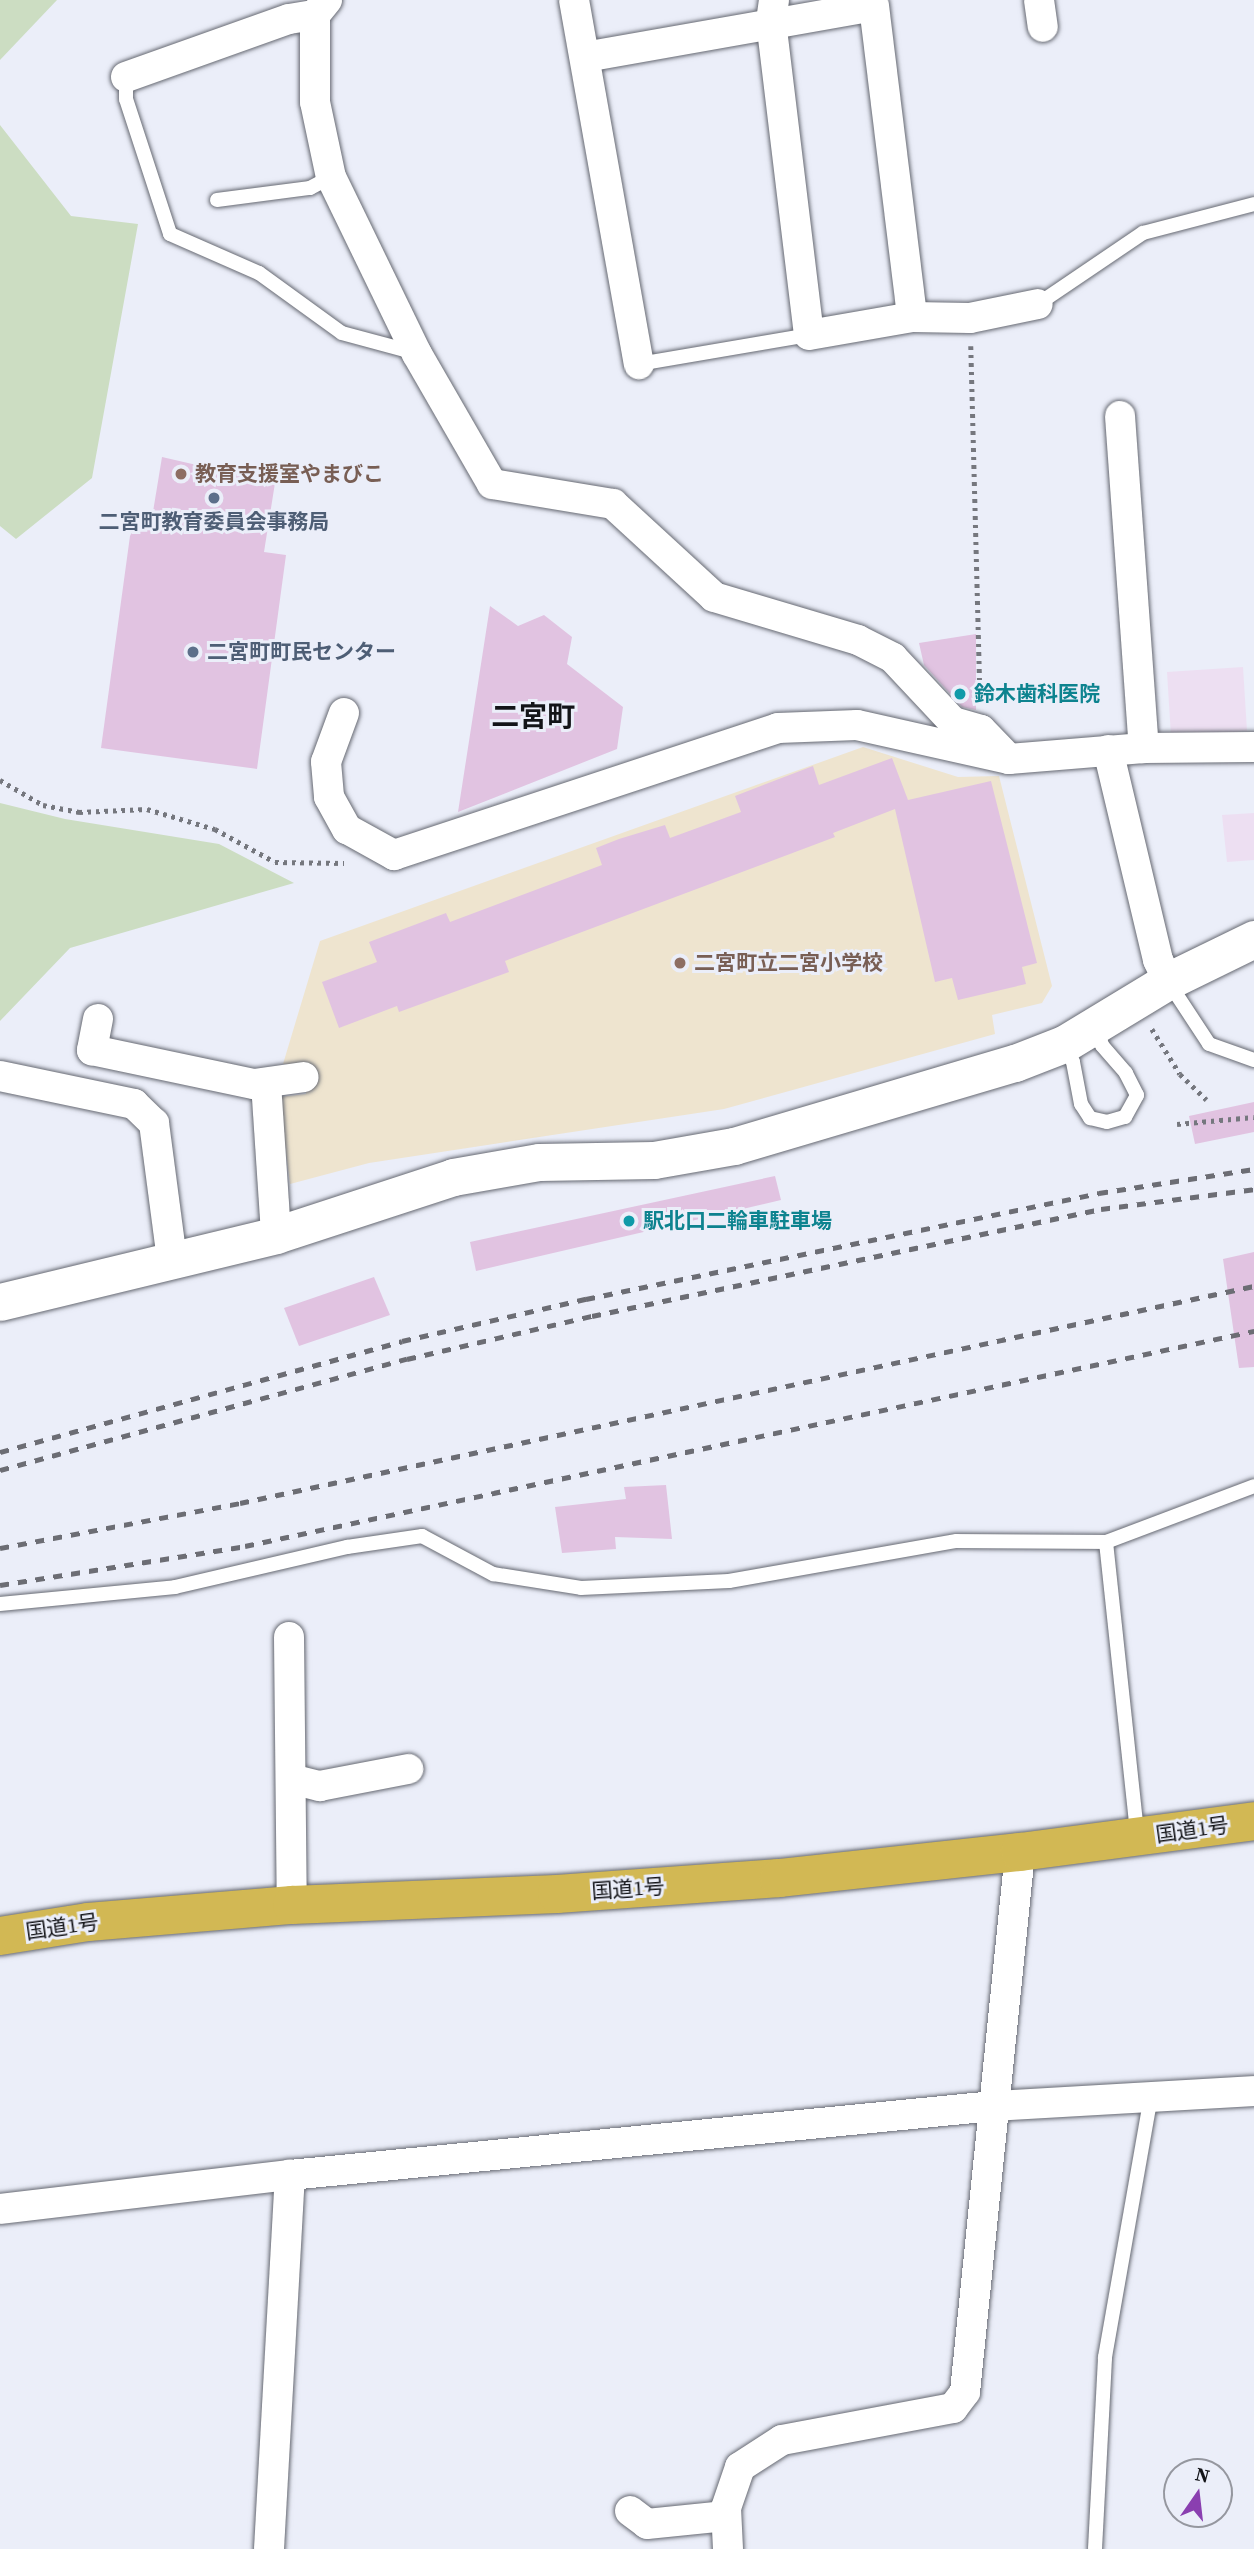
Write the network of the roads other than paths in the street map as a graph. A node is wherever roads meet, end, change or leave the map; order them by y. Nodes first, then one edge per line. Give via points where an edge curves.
1 (574, 0) edge
2 (321, 7) edge
3 (773, 10) edge
4 (585, 57) junction
5 (126, 77) joint
6 (331, 177) junction
7 (217, 200) dead end
8 (1254, 204) edge
9 (1038, 304) joint
10 (912, 317) junction
11 (809, 335) junction
12 (417, 354) junction
13 (639, 364) joint
14 (1119, 416) dead end
15 (344, 713) dead end
16 (1254, 747) edge
17 (1144, 748) junction
18 (1108, 750) junction
19 (1009, 759) junction
20 (1254, 939) edge
21 (1168, 981) junction
22 (98, 1019) dead end
23 (1096, 1024) junction
24 (1064, 1044) junction
25 (1254, 1060) edge
26 (0, 1076) edge
27 (304, 1077) dead end
28 (265, 1083) junction
29 (276, 1236) junction
30 (172, 1259) junction
31 (0, 1302) edge
32 (1254, 1486) edge
33 (1106, 1542) junction
34 (0, 1604) edge
35 (289, 1637) dead end
36 (408, 1769) dead end
37 (290, 1779) junction
38 (1254, 1821) edge
39 (1138, 1838) junction
40 (1020, 1852) junction
41 (292, 1905) junction
42 (0, 1936) edge
43 (1254, 2091) edge
44 (1151, 2095) junction
45 (994, 2106) junction
46 (290, 2175) junction
47 (0, 2209) edge
48 (630, 2511) dead end
49 (726, 2516) junction
50 (269, 2549) edge
51 (728, 2549) edge
52 (1095, 2549) edge

1 - 4 street
2 - 5 street
2 - 6 street via 315,102
3 - 4 street
3 - 10 street via 874,6
3 - 11 street
4 - 13 street
5 - 12 lane via 126,99 170,234 259,272 342,333
6 - 7 lane via 310,188
6 - 12 street
8 - 9 lane via 1143,233
9 - 10 street via 970,318
10 - 11 street
11 - 13 lane
12 - 19 street via 492,484 613,504 714,597 858,640 893,658 953,722 981,730
14 - 17 street
15 - 19 street via 326,762 329,797 347,829 394,855 778,728 857,725
16 - 17 street
17 - 18 street
18 - 19 street
18 - 21 street via 1158,960
20 - 21 street
21 - 23 street
21 - 25 lane via 1209,1044
22 - 28 street via 92,1050
23 - 24 street
23 - 24 lane via 1102,1045 1126,1073 1137,1095 1125,1117 1107,1122 1090,1118 1081,1104 1073,1062
24 - 29 street via 1015,1063 734,1146 654,1160 539,1162 453,1177
26 - 30 street via 134,1104 154,1123
27 - 28 street
28 - 29 street
29 - 30 street
30 - 31 street
32 - 33 lane
33 - 34 lane via 957,1541 729,1581 581,1588 493,1574 422,1536 346,1547 175,1587
33 - 39 lane
35 - 37 street
36 - 37 street via 320,1786
37 - 41 street
38 - 39 highway, 国道1号
39 - 40 highway, 国道1号
40 - 41 highway, 国道1号 via 779,1878 557,1894
40 - 45 street
41 - 42 highway, 国道1号 via 88,1922
43 - 44 street
44 - 45 street
44 - 52 lane via 1105,2357
45 - 46 street
45 - 49 street via 965,2392 953,2408 782,2440 740,2468
46 - 47 street
46 - 50 street
48 - 49 street via 647,2524
49 - 51 street

